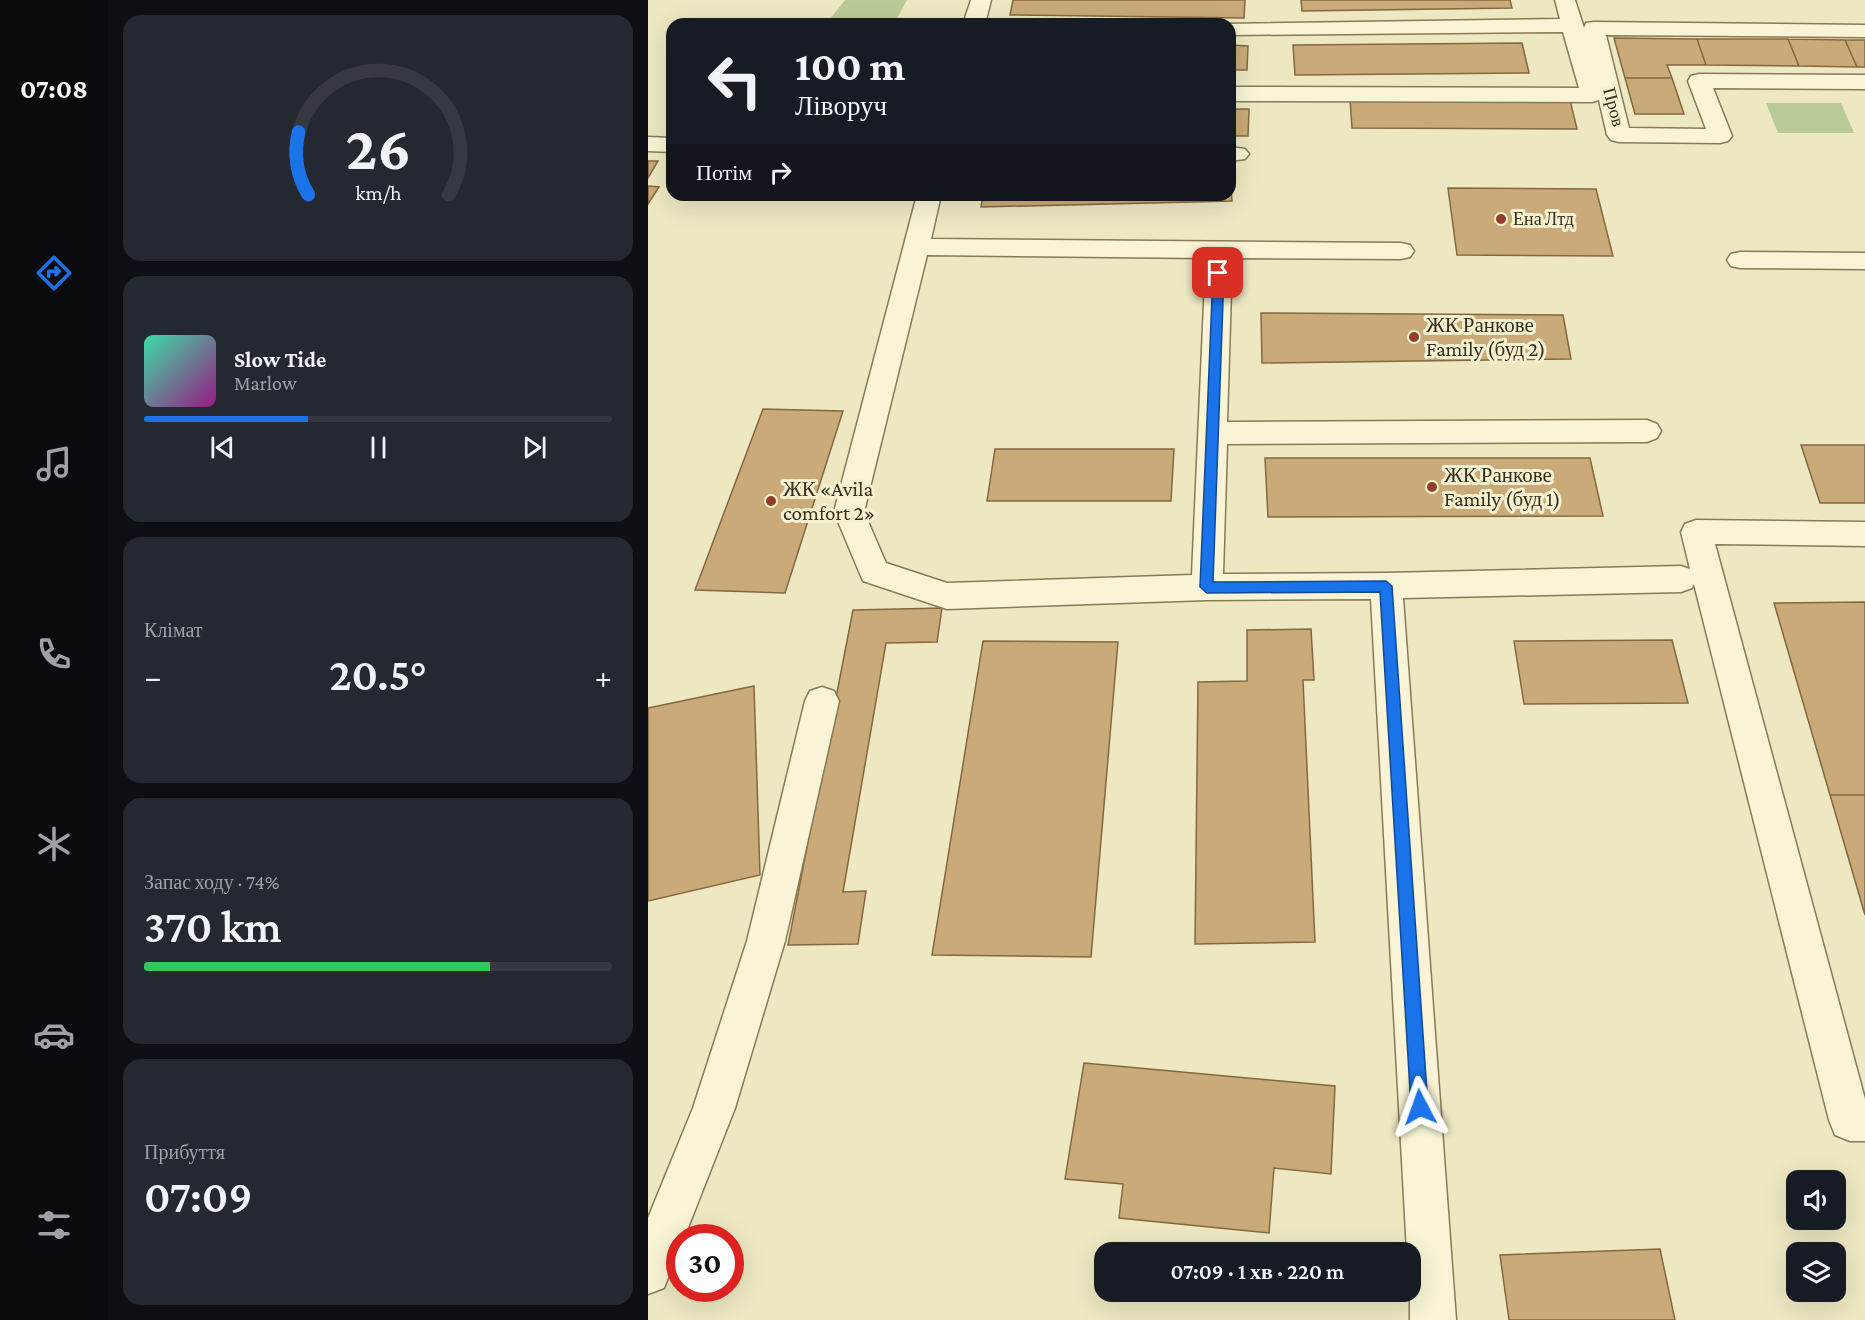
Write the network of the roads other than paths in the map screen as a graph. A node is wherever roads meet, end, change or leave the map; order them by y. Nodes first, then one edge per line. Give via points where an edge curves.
1 (981, 0) edge
2 (1565, 0) edge
3 (976, 18) edge
4 (1572, 25) junction
5 (1236, 28) edge
6 (1865, 31) edge
7 (1865, 82) edge
8 (1236, 94) edge
9 (648, 144) edge
10 (666, 145) edge
11 (926, 201) edge
12 (915, 247) junction
13 (1219, 250) junction
14 (1401, 251) dead end
15 (1740, 260) dead end
16 (1865, 261) edge
17 (1647, 431) dead end
18 (1212, 432) junction
19 (1865, 534) edge
20 (1681, 579) dead end
21 (1386, 586) junction
22 (1207, 587) junction
23 (822, 701) dead end
24 (1865, 1120) edge
25 (648, 1272) edge
26 (1433, 1320) edge

1 - 3 street
2 - 4 street
4 - 5 street
4 - 8 street via 1592,95
6 - 7 street, Пров via 1594,28 1619,135 1720,136 1699,81
9 - 10 street
11 - 12 street
12 - 13 street
12 - 22 street via 849,512 874,572 947,596
13 - 14 street
13 - 18 street
15 - 16 street
17 - 18 street
18 - 22 street
19 - 24 street via 1696,532 1850,1120
20 - 21 street
21 - 22 street
21 - 26 street
23 - 25 street via 766,941 714,1108

